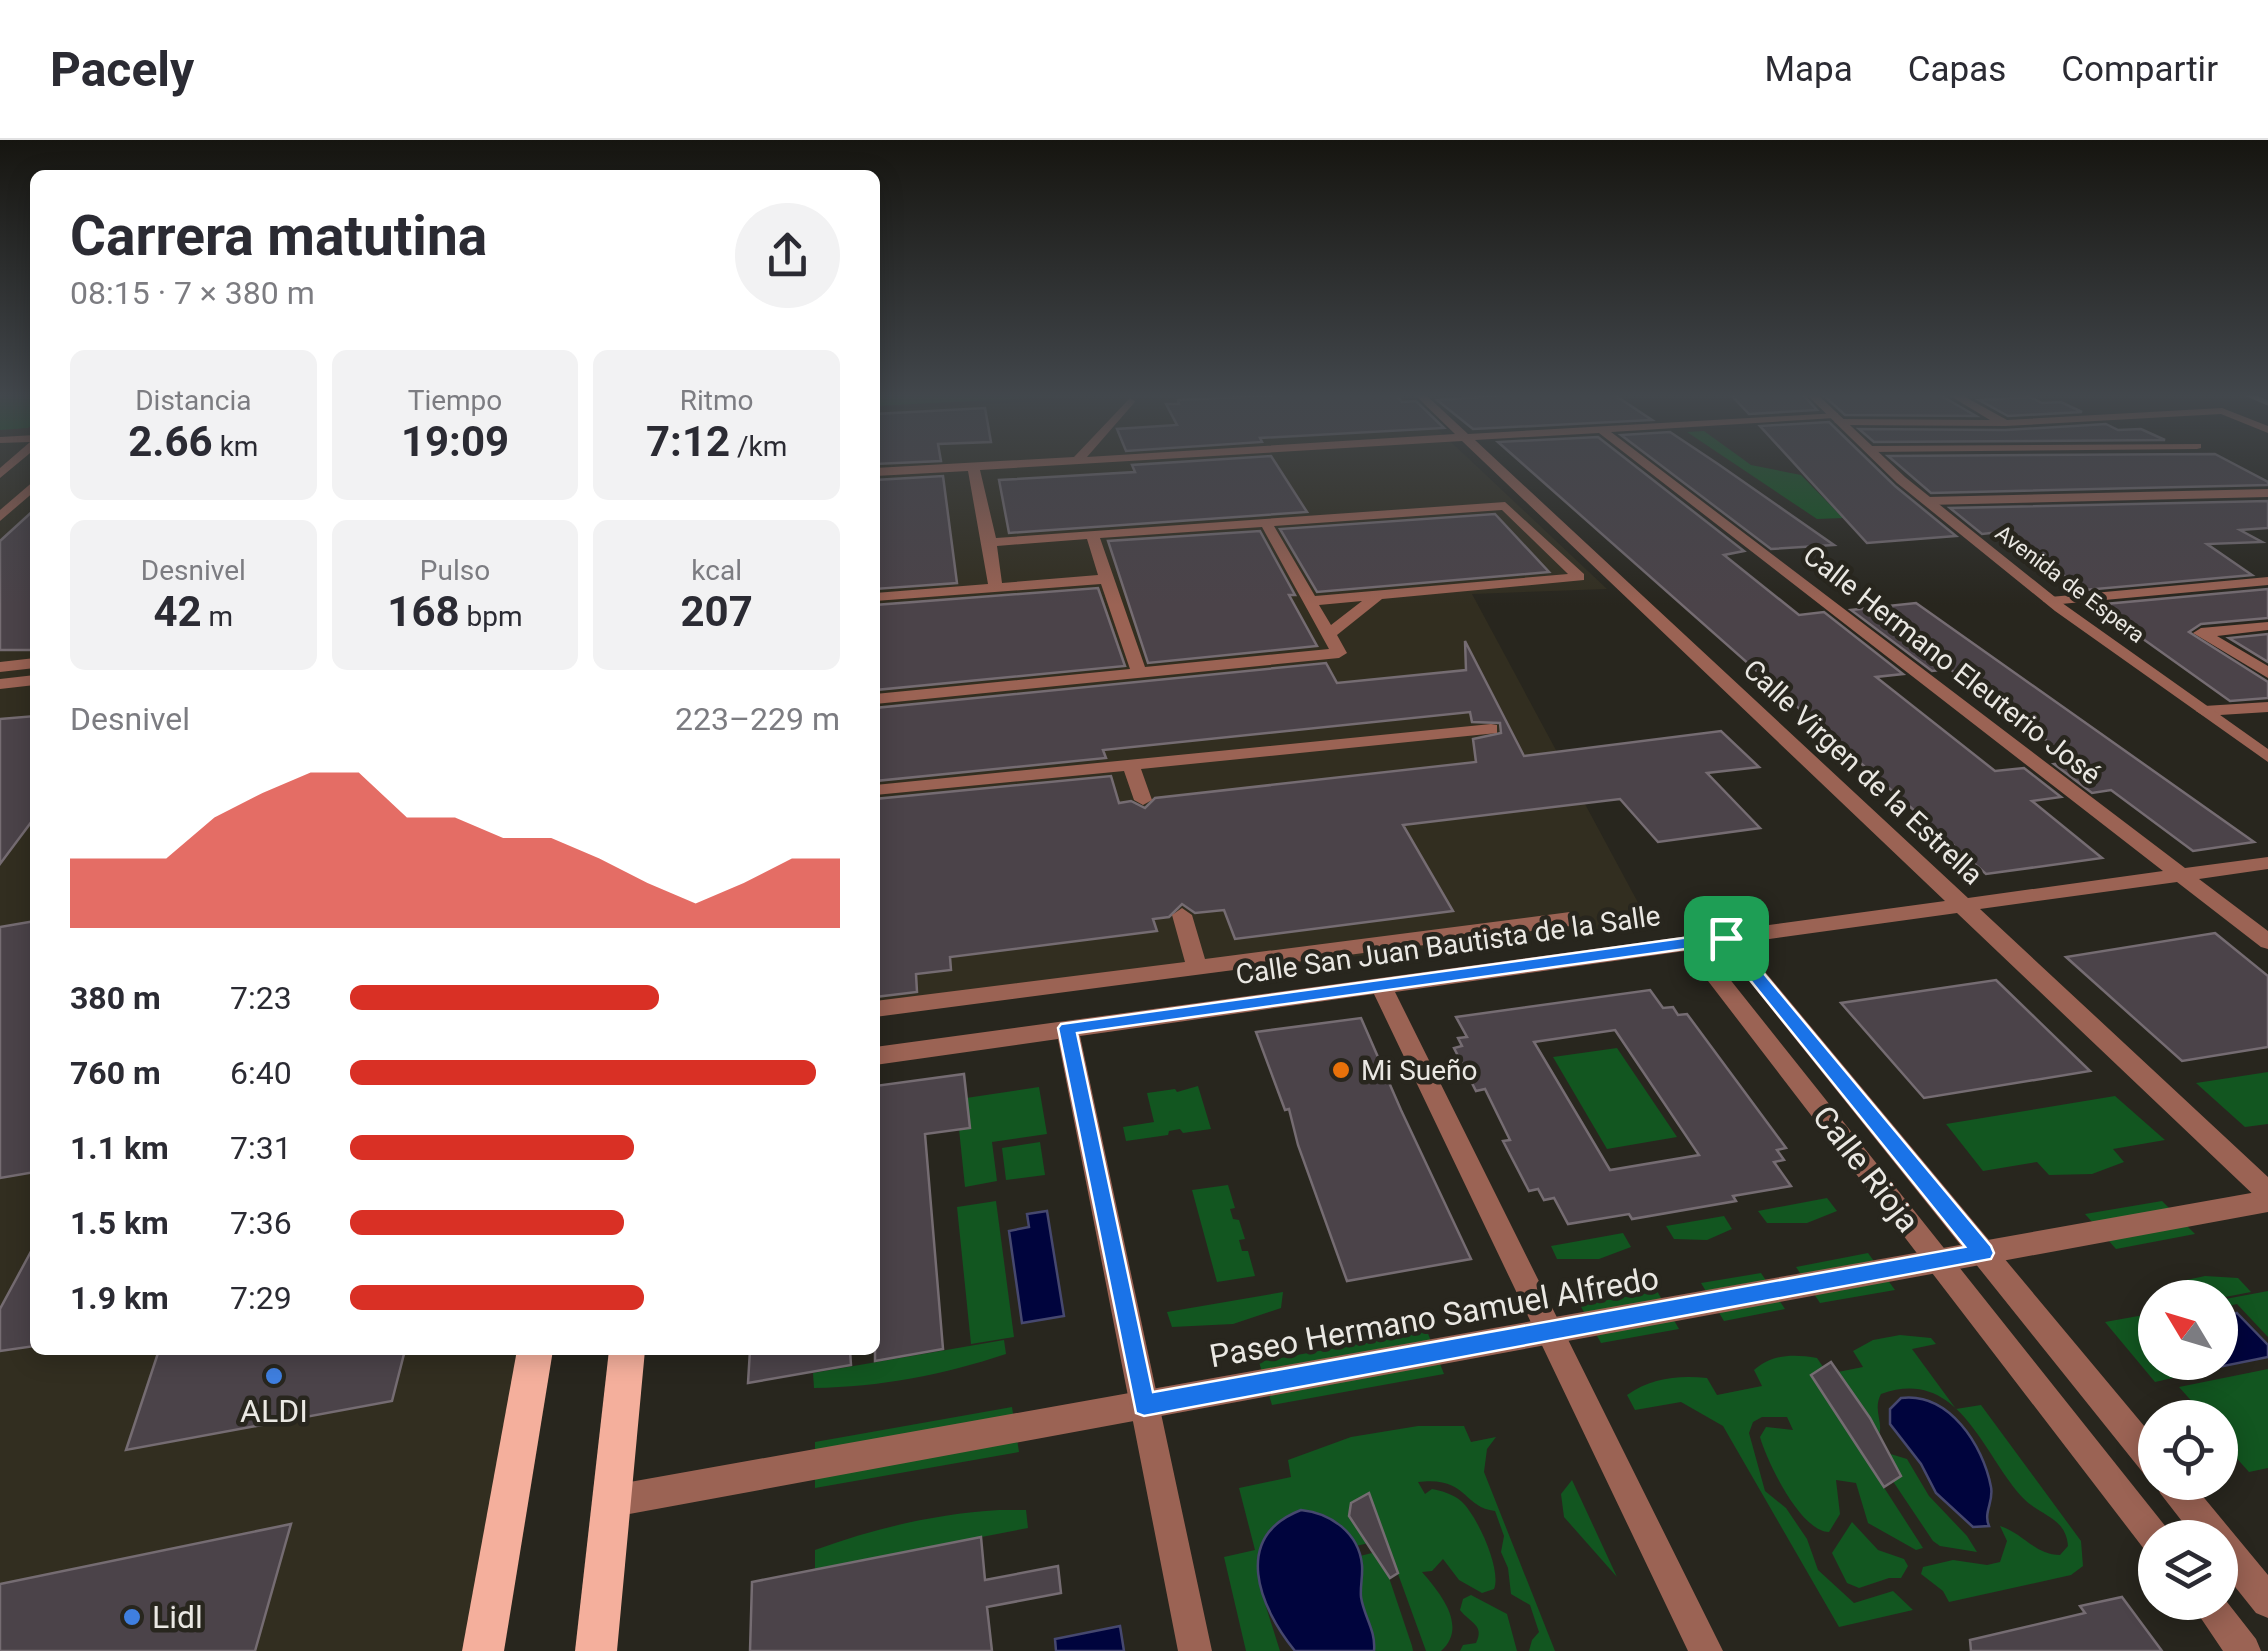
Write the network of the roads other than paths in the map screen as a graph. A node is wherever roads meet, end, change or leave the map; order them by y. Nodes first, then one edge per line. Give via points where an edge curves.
1 (1016, 465) edge
2 (1492, 465) edge
3 (1647, 465) edge
4 (1886, 465) edge
5 (973, 467) junction
6 (880, 472) edge
7 (30, 489) edge
8 (2268, 493) edge
9 (1927, 501) junction
10 (0, 517) edge
11 (1266, 523) junction
12 (1092, 536) junction
13 (990, 542) junction
14 (1106, 579) junction
15 (2268, 582) edge
16 (996, 588) junction
17 (1378, 595) junction
18 (880, 597) edge
19 (1310, 601) junction
20 (2050, 601) junction
21 (2268, 626) edge
22 (1329, 634) junction
23 (30, 664) edge
24 (0, 667) edge
25 (1139, 673) junction
26 (2268, 673) edge
27 (30, 681) edge
28 (0, 684) edge
29 (880, 699) edge
30 (2268, 708) edge
31 (2204, 712) junction
32 (1490, 729) dead end
33 (2268, 757) edge
34 (1130, 763) junction
35 (880, 789) edge
36 (1143, 800) dead end
37 (2268, 862) edge
38 (2179, 874) junction
39 (1961, 905) junction
40 (1182, 915) dead end
41 (1570, 918) dead end
42 (1726, 938) junction
43 (1689, 942) junction
44 (2268, 942) edge
45 (1197, 967) junction
46 (1380, 984) junction
47 (880, 1008) edge
48 (1067, 1028) junction
49 (880, 1055) edge
50 (2268, 1193) edge
51 (2268, 1201) edge
52 (1983, 1253) junction
53 (1938, 1261) junction
54 (1550, 1331) junction
55 (534, 1355) edge
56 (626, 1355) edge
57 (1144, 1405) junction
58 (2138, 1442) edge
59 (2186, 1500) edge
60 (613, 1501) junction
61 (2141, 1520) edge
62 (2202, 1520) edge
63 (2238, 1564) edge
64 (2268, 1601) edge
65 (2220, 1620) edge
66 (483, 1651) edge
67 (596, 1651) edge
68 (1195, 1651) edge
69 (1706, 1651) edge
70 (2244, 1651) edge

1 - 5 street
2 - 39 street, Calle Virgen de la Estrella
3 - 38 street, Calle Hermano Eleuterio José
4 - 9 street, Avenida de Espera
5 - 6 street
5 - 13 street
7 - 10 street
8 - 9 street
9 - 20 street, Avenida de Espera
11 - 12 street
11 - 17 street via 1506,506 1578,577
11 - 19 street
12 - 13 street
12 - 14 street
13 - 16 street
14 - 16 street
14 - 25 street
15 - 20 street
16 - 18 street
17 - 19 street
17 - 22 street
19 - 22 street
20 - 31 street, Avenida de Espera
21 - 26 street via 2201,633
22 - 25 street via 1340,653
23 - 24 street
25 - 29 street
27 - 28 street
30 - 31 street
31 - 33 street, Avenida de Espera
32 - 34 street
34 - 35 street
34 - 36 street
37 - 38 street, Calle San Juan Bautista de la Salle
38 - 39 street, Calle San Juan Bautista de la Salle
38 - 44 street, Calle Hermano Eleuterio José
39 - 42 street, Calle San Juan Bautista de la Salle
39 - 50 street, Calle Virgen de la Estrella
40 - 45 street
41 - 45 street
42 - 43 street, Calle San Juan Bautista de la Salle
42 - 52 street, Calle Rioja
43 - 46 street, Calle San Juan Bautista de la Salle
43 - 53 street, Calle Rioja
45 - 47 street
46 - 48 street, Calle San Juan Bautista de la Salle
46 - 54 street
48 - 49 street, Calle San Juan Bautista de la Salle
48 - 57 street
51 - 52 street, Paseo Hermano Samuel Alfredo
52 - 53 street, Paseo Hermano Samuel Alfredo
52 - 58 street, Calle Rioja
53 - 54 street, Paseo Hermano Samuel Alfredo
53 - 61 street, Calle Rioja
54 - 57 street, Paseo Hermano Samuel Alfredo
54 - 69 street
55 - 66 main road
56 - 60 main road
57 - 60 street, Paseo Hermano Samuel Alfredo
57 - 68 street
59 - 62 street
60 - 67 main road
63 - 64 street
65 - 70 street

